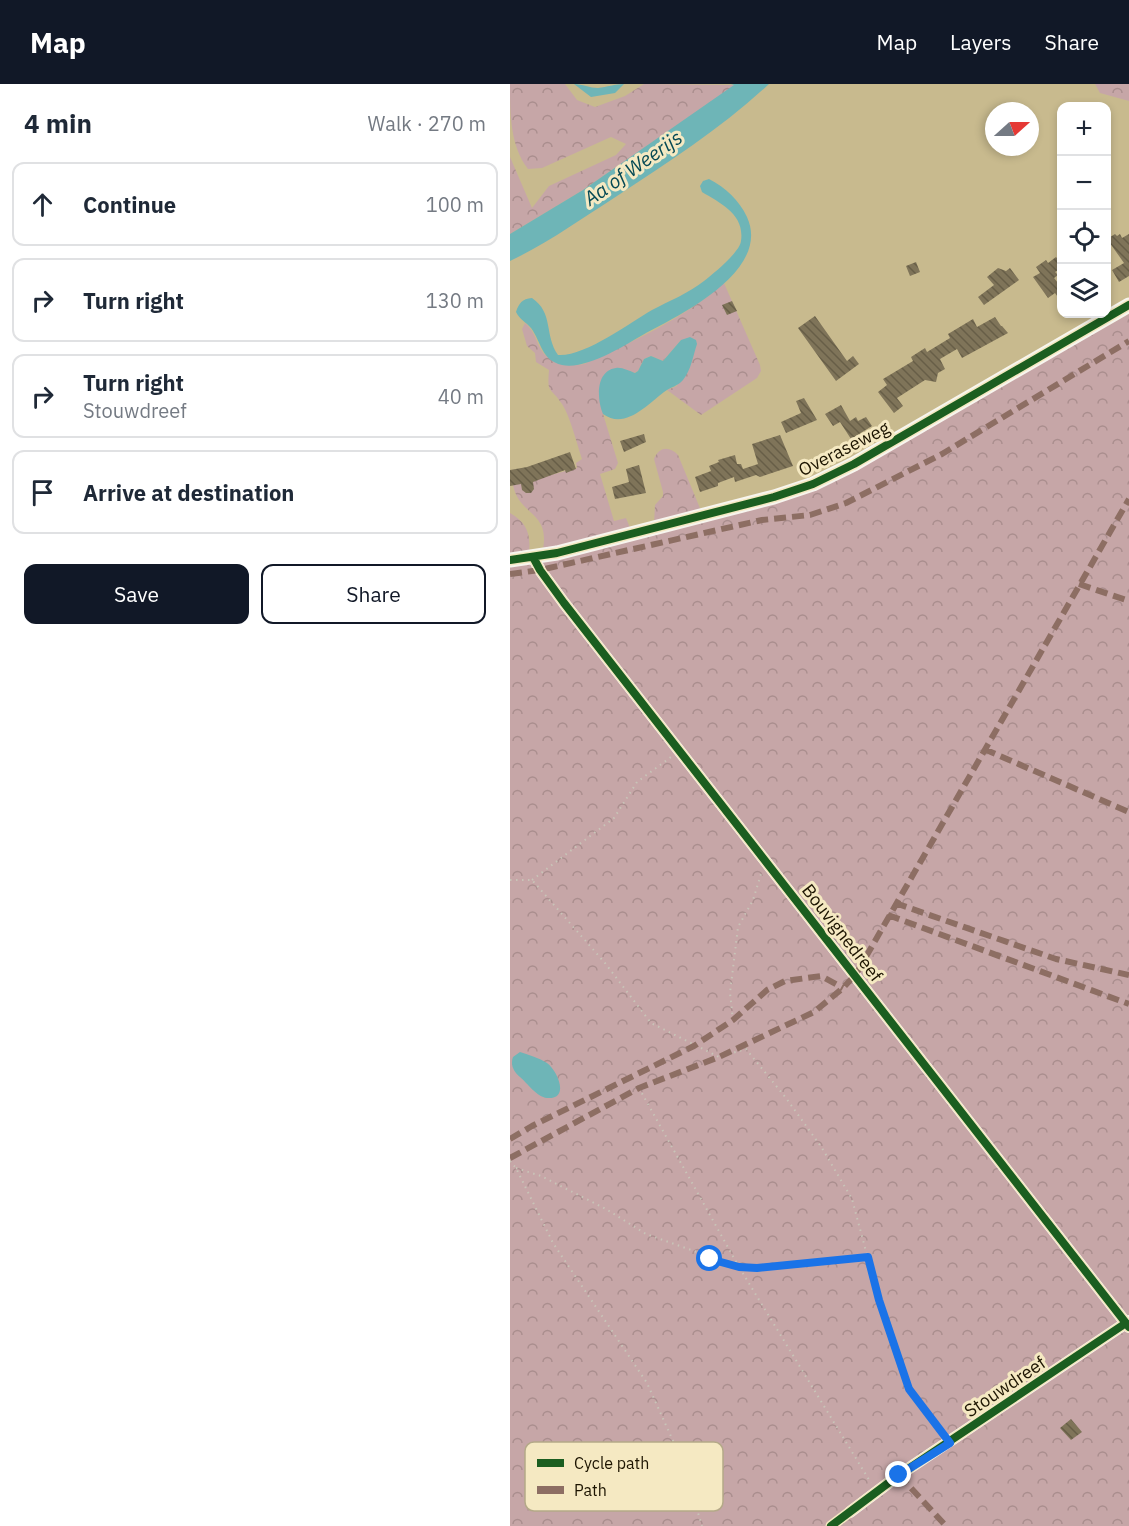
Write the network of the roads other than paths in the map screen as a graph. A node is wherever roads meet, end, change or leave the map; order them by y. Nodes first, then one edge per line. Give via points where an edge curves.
1 (1129, 305) edge
2 (533, 557) junction
3 (510, 560) edge
4 (1128, 1323) edge
5 (850, 1512) dead end

1 - 2 street, Overaseweg via 813,484
2 - 3 street, Overaseweg
2 - 4 street, Bouvignedreef via 564,603
4 - 5 street, Stouwdreef via 899,1475

